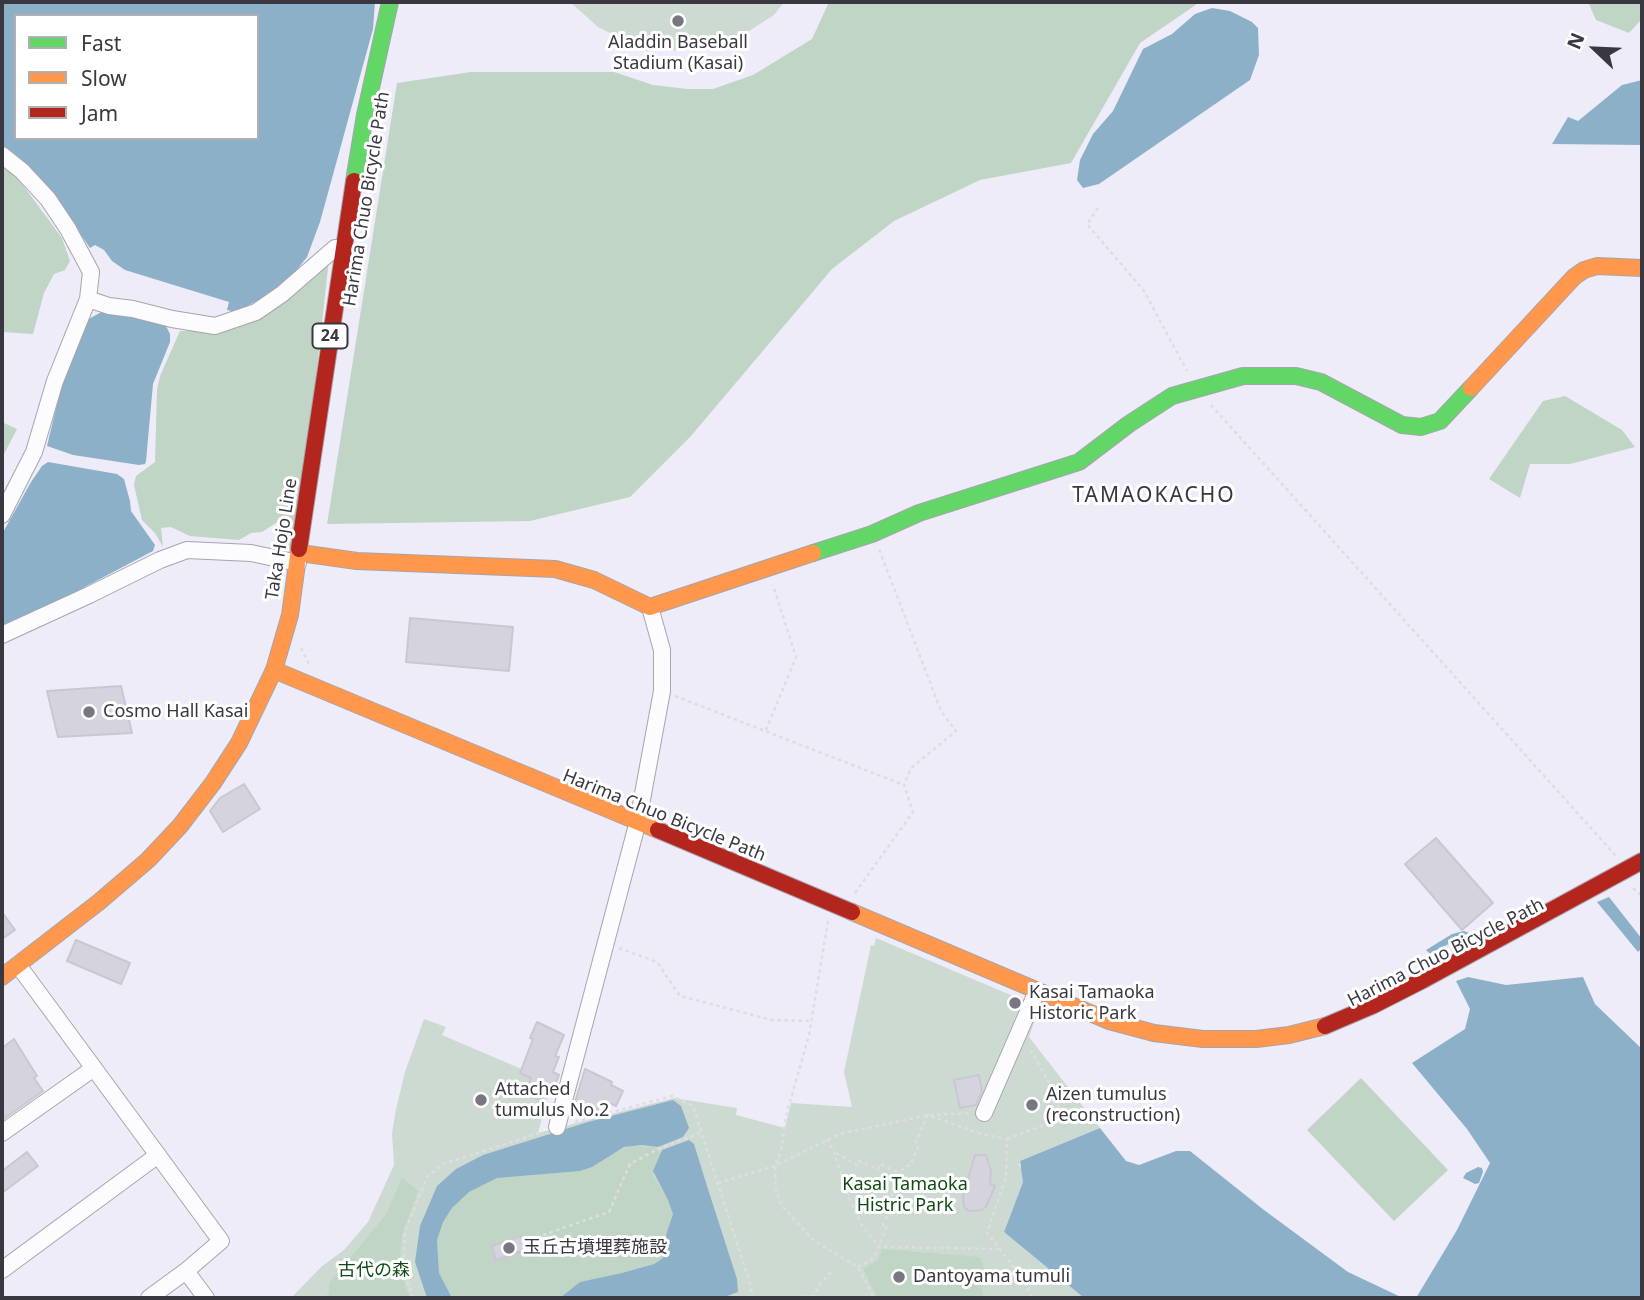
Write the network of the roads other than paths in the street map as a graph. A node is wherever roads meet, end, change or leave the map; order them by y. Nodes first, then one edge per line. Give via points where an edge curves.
1 (390, 2) edge
2 (2, 155) edge
3 (342, 248) junction
4 (1642, 268) edge
5 (88, 299) junction
6 (2, 515) edge
7 (299, 558) junction
8 (650, 607) junction
9 (2, 635) edge
10 (274, 670) junction
11 (638, 821) junction
12 (1635, 865) edge
13 (18, 965) junction
14 (2, 977) edge
15 (1037, 991) junction
16 (94, 1068) junction
17 (984, 1113) road end
18 (557, 1127) dead end
19 (2, 1133) edge
20 (158, 1155) junction
21 (2, 1270) edge
22 (186, 1271) junction
23 (149, 1298) edge
24 (206, 1298) edge

1 - 3 street, Taka Hojo Line / 24
2 - 5 street via 47,199 68,229 91,272
3 - 5 street via 335,248 256,312 215,326
3 - 7 street, Taka Hojo Line / 24
4 - 8 street via 1597,266 1573,277 1440,421 1421,427 1402,425 1321,382 1296,376 1243,376 1172,396 1079,462
5 - 6 street via 34,452
7 - 8 street via 555,569 594,580
7 - 9 street via 187,550
7 - 10 street, Taka Hojo Line / 24
8 - 11 street via 662,650 662,691
10 - 11 street
10 - 13 street, Taka Hojo Line / 24 via 239,743 180,826 148,860
11 - 15 street
11 - 18 street
12 - 15 street via 1372,1006 1320,1028 1289,1035 1203,1039 1154,1033 1110,1021
13 - 14 street, Taka Hojo Line / 24
13 - 16 street
15 - 17 street
16 - 19 street
16 - 20 street
20 - 21 street
20 - 22 street via 221,1241
22 - 23 street
22 - 24 street

